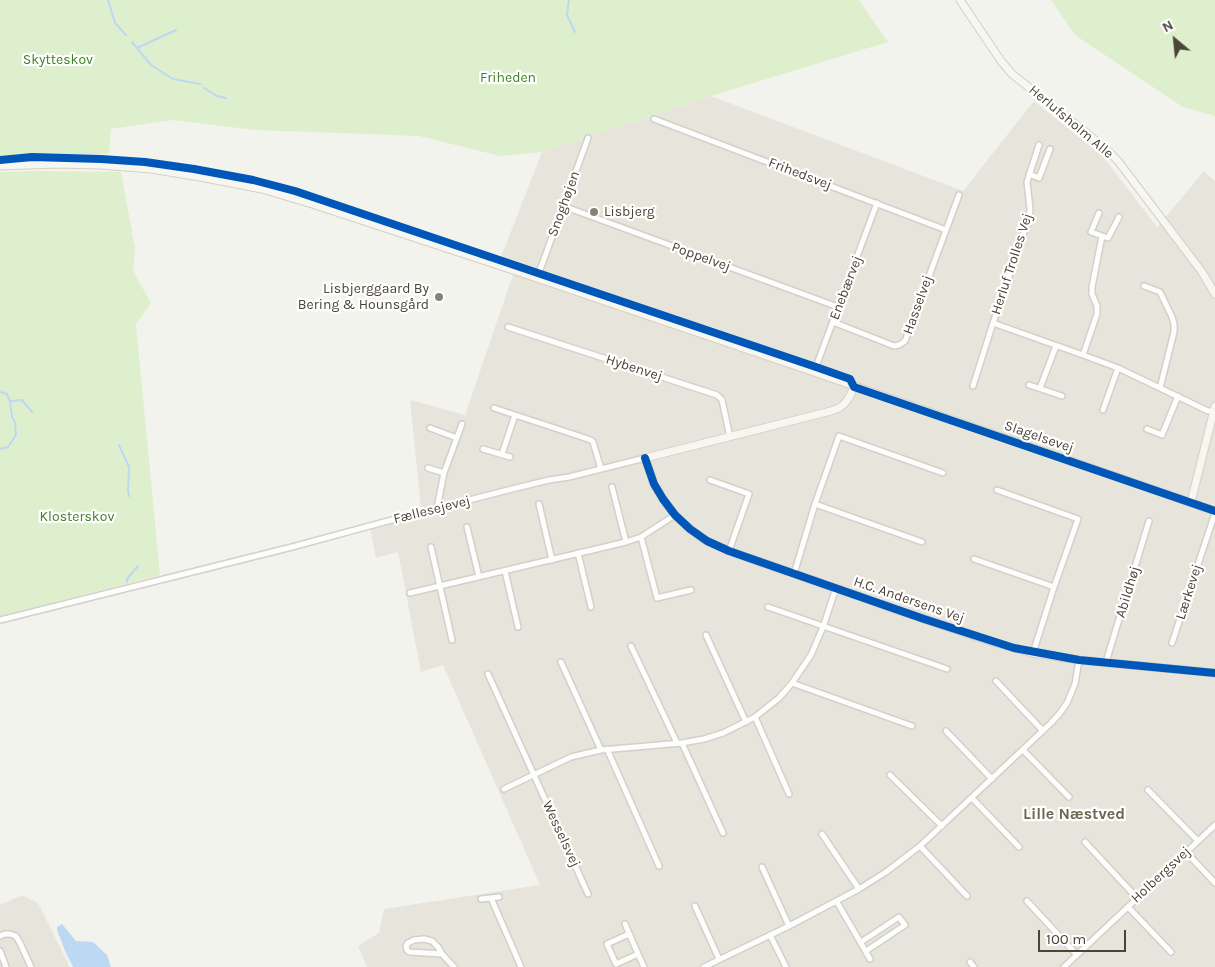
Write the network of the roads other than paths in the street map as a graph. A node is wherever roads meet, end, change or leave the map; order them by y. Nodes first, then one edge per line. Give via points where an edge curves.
1 (960, 0) edge
2 (654, 119) dead end
3 (588, 138) dead end
4 (1039, 145) dead end
5 (1050, 149) dead end
6 (0, 166) edge
7 (1029, 174) junction
8 (959, 195) dead end
9 (877, 203) junction
10 (563, 206) junction
11 (1099, 213) dead end
12 (1119, 217) dead end
13 (946, 230) junction
14 (1102, 236) junction
15 (540, 270) dead end
16 (1144, 286) dead end
17 (1215, 294) edge
18 (838, 308) junction
19 (833, 322) junction
20 (993, 323) junction
21 (508, 327) dead end
22 (1056, 346) junction
23 (1083, 355) junction
24 (1118, 368) junction
25 (814, 372) junction
26 (1028, 385) dead end
27 (854, 386) junction
28 (973, 386) dead end
29 (1040, 388) junction
30 (1160, 388) junction
31 (1062, 396) dead end
32 (1178, 396) junction
33 (494, 408) dead end
34 (1214, 408) edge
35 (1103, 410) dead end
36 (515, 415) junction
37 (462, 424) dead end
38 (430, 428) dead end
39 (1147, 429) dead end
40 (730, 437) junction
41 (457, 438) junction
42 (483, 449) dead end
43 (502, 454) junction
44 (510, 457) dead end
45 (645, 458) junction
46 (428, 468) dead end
47 (601, 469) junction
48 (444, 473) junction
49 (943, 473) dead end
50 (710, 480) dead end
51 (612, 486) dead end
52 (997, 490) dead end
53 (1190, 502) junction
54 (539, 504) dead end
55 (815, 504) junction
56 (437, 508) junction
57 (1215, 512) edge
58 (675, 515) junction
59 (1149, 522) dead end
60 (467, 527) dead end
61 (641, 537) junction
62 (626, 542) junction
63 (922, 542) dead end
64 (431, 547) dead end
65 (729, 552) junction
66 (578, 553) junction
67 (974, 559) dead end
68 (552, 560) junction
69 (505, 571) junction
70 (794, 574) junction
71 (479, 577) junction
72 (440, 586) junction
73 (1054, 587) junction
74 (836, 588) junction
75 (691, 590) dead end
76 (410, 593) dead end
77 (591, 606) dead end
78 (768, 607) dead end
79 (0, 620) edge
80 (518, 627) dead end
81 (823, 627) junction
82 (706, 636) dead end
83 (452, 640) dead end
84 (1172, 643) dead end
85 (631, 646) dead end
86 (1033, 653) junction
87 (1079, 660) junction
88 (562, 662) dead end
89 (1106, 662) junction
90 (947, 669) dead end
91 (1215, 673) edge
92 (488, 674) dead end
93 (996, 681) dead end
94 (792, 683) junction
95 (755, 717) junction
96 (746, 722) junction
97 (912, 726) dead end
98 (946, 731) dead end
99 (1043, 731) junction
100 (679, 743) junction
101 (604, 749) junction
102 (1023, 750) junction
103 (534, 774) junction
104 (890, 775) dead end
105 (992, 779) junction
106 (504, 789) dead end
107 (1148, 790) dead end
108 (789, 794) dead end
109 (972, 798) junction
110 (1069, 798) dead end
111 (1215, 824) edge
112 (942, 826) junction
113 (723, 833) dead end
114 (822, 834) dead end
115 (1198, 841) junction
116 (1086, 842) dead end
117 (920, 846) junction
118 (1019, 847) dead end
119 (1186, 852) junction
120 (660, 866) dead end
121 (762, 867) dead end
122 (1215, 883) edge
123 (859, 889) junction
124 (588, 894) dead end
125 (968, 896) dead end
126 (499, 897) dead end
127 (491, 898) junction
128 (1137, 898) junction
129 (481, 900) dead end
130 (1027, 901) dead end
131 (837, 902) junction
132 (695, 906) dead end
133 (1128, 907) junction
134 (625, 924) dead end
135 (789, 926) junction
136 (629, 934) junction
137 (770, 935) junction
138 (0, 936) edge
139 (861, 942) junction
140 (0, 950) edge
141 (866, 951) junction
142 (1171, 952) dead end
143 (442, 954) junction
144 (638, 954) junction
145 (1077, 955) junction
146 (870, 959) dead end
147 (719, 960) junction
148 (970, 962) dead end
149 (1068, 966) edge
150 (6, 967) edge
151 (31, 967) edge
152 (454, 967) edge
153 (521, 967) edge
154 (644, 967) edge
155 (705, 967) edge
156 (786, 967) edge
157 (974, 967) edge

1 - 17 street, Herlufsholm Alle via 1012,74 1118,161
2 - 9 street, Frihedsvej
3 - 10 street, Snoghøjen
4 - 7 street, Herluf Trolles Vej
5 - 7 street via 1039,178
6 - 25 street, Slagelsevej via 56,164 152,169 262,189
7 - 20 street, Herluf Trolles Vej via 1030,218
8 - 13 street, Hasselvej
9 - 13 street, Frihedsvej
9 - 18 street, Enebærvej
10 - 15 street, Snoghøjen
10 - 18 street, Poppelvej
11 - 14 street via 1091,232
12 - 14 street via 1108,238
13 - 19 street, Hasselvej via 905,341 894,346
14 - 23 street via 1092,287 1097,314
16 - 30 street via 1160,292 1174,324
18 - 19 street, Enebærvej
19 - 25 street, Enebærvej
20 - 22 street, Herluf Trolles Vej
20 - 28 street, Herluf Trolles Vej
21 - 40 street, Hybenvej via 717,395 722,400
22 - 23 street, Herluf Trolles Vej
22 - 29 street
23 - 24 street, Herluf Trolles Vej
24 - 30 street, Herluf Trolles Vej
24 - 35 street
25 - 27 street, Slagelsevej
26 - 29 street
27 - 40 street, Fællesejevej via 849,398 839,408
27 - 53 street, Slagelsevej
29 - 31 street
30 - 32 street, Herluf Trolles Vej
32 - 34 street, Herluf Trolles Vej via 1208,411
32 - 39 street via 1162,434
33 - 36 street
34 - 53 street
36 - 43 street
36 - 47 street via 591,440
37 - 41 street
38 - 41 street
40 - 45 street, Fællesejevej
41 - 48 street
42 - 43 street
43 - 44 street
45 - 47 street, Fællesejevej
45 - 58 street, H.C. Andersens Vej via 654,484
46 - 48 street
47 - 56 street, Fællesejevej
48 - 56 street
49 - 55 street via 839,436
50 - 65 street via 749,494
51 - 62 street
52 - 73 street via 1078,519
53 - 57 street, Slagelsevej
54 - 68 street
55 - 63 street
55 - 70 street
56 - 79 street, Fællesejevej
57 - 84 street, Lærkevej
58 - 61 street
58 - 65 street, H.C. Andersens Vej via 707,541
59 - 89 street, Abildhøj
60 - 71 street
61 - 62 street
61 - 75 street via 657,598
62 - 66 street
64 - 72 street
65 - 70 street, H.C. Andersens Vej
66 - 68 street
66 - 77 street
67 - 73 street
68 - 69 street
69 - 71 street
69 - 80 street
70 - 74 street, H.C. Andersens Vej
71 - 72 street
72 - 76 street
72 - 83 street
73 - 86 street
74 - 81 street
74 - 86 street, H.C. Andersens Vej
78 - 81 street
81 - 90 street
81 - 94 street via 811,655
82 - 96 street
85 - 100 street
86 - 87 street, H.C. Andersens Vej
87 - 89 street, H.C. Andersens Vej
87 - 99 street via 1075,684 1067,703
88 - 101 street
89 - 91 street, H.C. Andersens Vej
92 - 103 street, Wesselsvej
93 - 99 street
94 - 95 street
94 - 97 street
95 - 96 street
95 - 108 street
96 - 100 street via 704,739
98 - 105 street
99 - 102 street
100 - 101 street
100 - 113 street
101 - 103 street via 571,757
101 - 120 street
102 - 105 street
102 - 110 street
103 - 106 street
103 - 124 street, Wesselsvej
104 - 112 street
105 - 109 street
107 - 115 street
109 - 112 street
109 - 118 street
111 - 115 street, Holbergsvej
112 - 117 street
114 - 123 street
115 - 119 street, Holbergsvej
116 - 128 street
117 - 123 street
117 - 125 street
119 - 122 street
119 - 128 street, Holbergsvej
121 - 135 street
123 - 131 street
126 - 127 street
127 - 129 street
127 - 153 street
128 - 133 street, Holbergsvej
130 - 145 street
131 - 135 street
131 - 139 street
132 - 147 street
133 - 142 street
133 - 145 street, Holbergsvej
134 - 136 street
135 - 137 street
136 - 144 street
136 - 144 street via 607,944 616,964
137 - 147 street
137 - 156 street
138 - 151 street via 16,936
139 - 141 street
139 - 141 street via 899,917 905,925
140 - 150 street
141 - 146 street
143 - 143 street via 432,941 424,938 406,946 410,952
143 - 152 street
144 - 154 street
145 - 149 street, Holbergsvej
147 - 155 street
148 - 157 street

